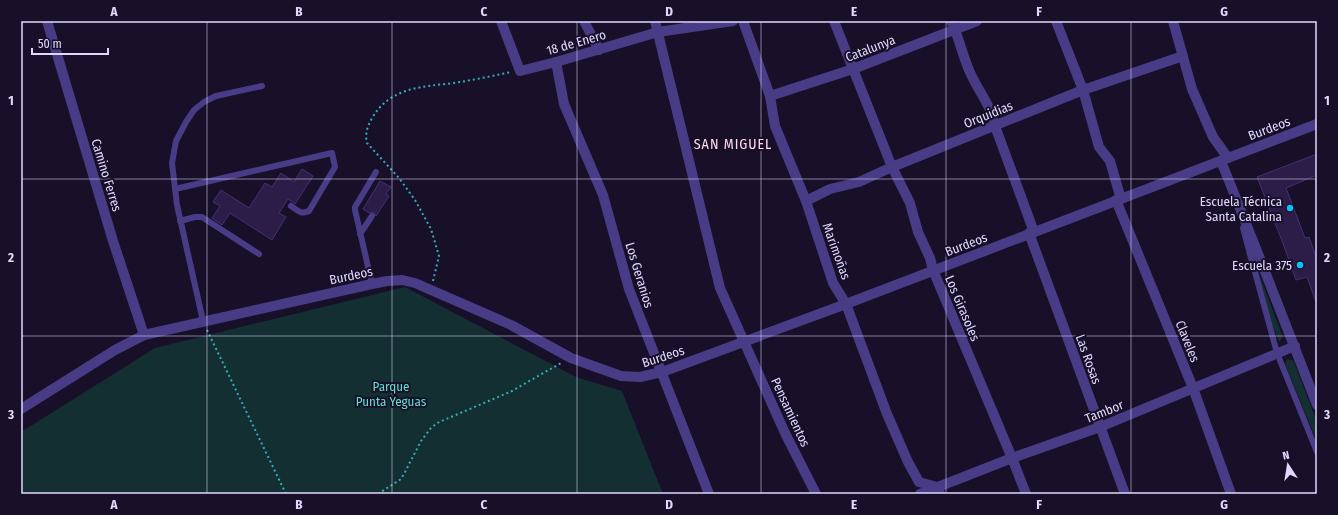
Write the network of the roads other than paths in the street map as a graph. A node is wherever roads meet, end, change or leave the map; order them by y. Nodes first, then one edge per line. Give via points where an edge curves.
1 (47, 21) edge
2 (501, 21) edge
3 (584, 21) edge
4 (655, 21) edge
5 (733, 21) edge
6 (743, 21) edge
7 (834, 21) edge
8 (977, 21) edge
9 (1056, 21) edge
10 (1173, 21) edge
11 (953, 25) edge
12 (658, 32) junction
13 (599, 50) junction
14 (1183, 56) junction
15 (556, 62) junction
16 (853, 69) junction
17 (262, 86) dead end
18 (1083, 90) junction
19 (770, 96) junction
20 (1317, 124) edge
21 (995, 126) junction
22 (1224, 159) junction
23 (892, 167) junction
24 (376, 172) dead end
25 (1231, 186) junction
26 (175, 189) junction
27 (1119, 200) junction
28 (806, 201) junction
29 (291, 206) dead end
30 (372, 216) dead end
31 (180, 221) junction
32 (1032, 233) junction
33 (360, 234) junction
34 (259, 254) dead end
35 (933, 270) junction
36 (372, 284) junction
37 (846, 304) junction
38 (203, 321) junction
39 (144, 335) junction
40 (744, 341) junction
41 (1295, 346) junction
42 (1277, 353) junction
43 (662, 372) junction
44 (1193, 388) junction
45 (1317, 405) edge
46 (21, 409) edge
47 (1100, 427) junction
48 (1317, 452) edge
49 (1012, 458) junction
50 (939, 491) edge
51 (709, 494) edge
52 (816, 494) edge
53 (920, 494) edge
54 (1026, 494) edge
55 (1125, 494) edge
56 (1231, 494) edge

1 - 39 street, Camino Ferres
2 - 15 street, 18 de Enero via 520,71
3 - 13 street
4 - 12 street, Pensamientos
5 - 12 street, 18 de Enero
6 - 19 street, Marimoñas
7 - 16 street, Los Girasoles
8 - 11 street, Catalunya
9 - 18 street, Claveles
10 - 14 street
11 - 16 street, Catalunya
11 - 21 street, Las Rosas via 969,71 993,114
12 - 13 street, 18 de Enero
12 - 40 street, Pensamientos via 720,288
13 - 15 street, 18 de Enero
14 - 18 street, Orquidias
14 - 22 street via 1192,89
15 - 43 street, Los Geranios via 564,104 603,195 629,289
16 - 19 street, Catalunya
16 - 23 street, Los Girasoles
17 - 26 lane via 216,96 194,110 176,141 172,163
18 - 21 street, Orquidias
18 - 27 street, Claveles via 1099,147 1110,161
19 - 28 street, Marimoñas via 775,126
20 - 22 street, Burdeos
21 - 23 street, Orquidias
21 - 32 street, Las Rosas
22 - 25 street
22 - 27 street, Burdeos
23 - 28 street, Orquidias via 859,182 830,189
23 - 35 street, Los Girasoles via 910,203
24 - 33 lane via 355,207
25 - 41 street
25 - 42 lane
26 - 29 lane via 332,152 335,167 308,211 301,212
26 - 31 lane
27 - 32 street, Burdeos
27 - 44 street, Claveles
28 - 37 street, Marimoñas via 833,283
30 - 33 lane
31 - 34 lane via 202,217
31 - 38 lane
32 - 35 street, Burdeos
32 - 47 street, Las Rosas
33 - 36 lane
35 - 37 street, Burdeos
35 - 49 street, Los Girasoles
36 - 38 street, Burdeos
36 - 43 street, Burdeos via 402,280 415,284 511,325 571,358 621,376 640,377
37 - 40 street, Burdeos
37 - 50 street, Marimoñas via 887,414 908,462 919,482
38 - 39 street, Burdeos
39 - 46 street, Burdeos via 115,350
40 - 43 street, Burdeos
40 - 52 street, Pensamientos
41 - 42 street, Tambor
41 - 45 street
42 - 44 street, Tambor
42 - 48 lane
43 - 51 street, Los Geranios
44 - 47 street, Tambor
44 - 56 street, Claveles
47 - 49 street, Tambor
47 - 55 street, Las Rosas
49 - 50 street, Tambor
49 - 54 street, Los Girasoles
50 - 53 street, Tambor

